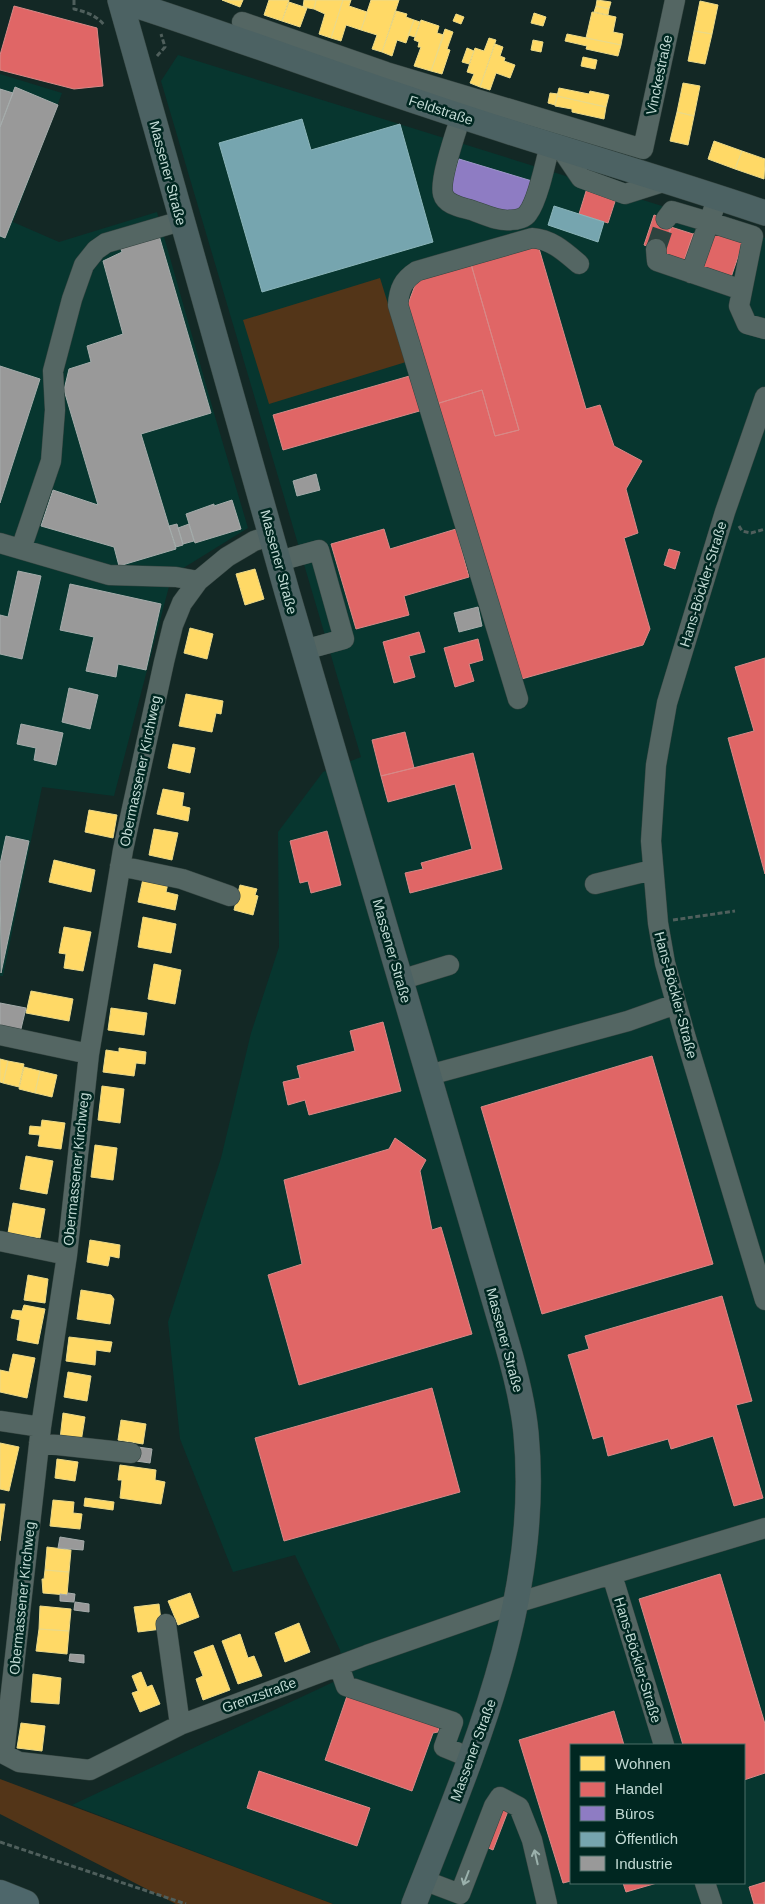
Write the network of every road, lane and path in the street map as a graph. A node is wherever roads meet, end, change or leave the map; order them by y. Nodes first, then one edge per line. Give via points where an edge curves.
1 (74, 0) edge
2 (119, 0) edge
3 (675, 0) edge
4 (242, 22) dead end
5 (107, 31) dead end
6 (461, 116) junction
7 (555, 146) junction
8 (643, 149) joint
9 (718, 197) junction
10 (765, 213) edge
11 (666, 218) dead end
12 (181, 221) junction
13 (709, 222) junction
14 (656, 249) dead end
15 (578, 264) dead end
16 (692, 273) junction
17 (742, 290) junction
18 (765, 329) edge
19 (765, 397) edge
20 (738, 523) dead end
21 (765, 529) edge
22 (272, 535) junction
23 (0, 543) edge
24 (21, 549) junction
25 (279, 561) junction
26 (198, 582) junction
27 (304, 650) junction
28 (518, 699) dead end
29 (120, 866) junction
30 (652, 870) junction
31 (595, 884) dead end
32 (230, 896) dead end
33 (734, 912) dead end
34 (658, 922) junction
35 (449, 965) dead end
36 (400, 980) junction
37 (676, 1004) junction
38 (0, 1035) edge
39 (89, 1054) junction
40 (429, 1075) junction
41 (0, 1242) edge
42 (67, 1255) junction
43 (765, 1300) edge
44 (0, 1422) edge
45 (40, 1435) junction
46 (131, 1453) dead end
47 (765, 1528) edge
48 (612, 1575) junction
49 (516, 1603) junction
50 (166, 1624) dead end
51 (339, 1666) junction
52 (180, 1725) junction
53 (664, 1744) edge
54 (4, 1754) joint
55 (471, 1758) junction
56 (0, 1842) edge
57 (423, 1880) junction
58 (705, 1884) edge
59 (0, 1894) edge
60 (25, 1904) edge
61 (186, 1904) edge
62 (414, 1904) edge
63 (547, 1904) edge
64 (712, 1904) edge

1 - 5 path via 74,9 98,18
2 - 6 main road, Feldstraße
2 - 12 main road, Massener Straße
3 - 8 street, Vinckestraße
4 - 8 street, Feldstraße via 386,72
6 - 7 main road, Feldstraße
6 - 7 street via 444,174 443,196 450,203 498,219 511,221 528,214
7 - 9 main road, Feldstraße
9 - 10 main road, Feldstraße
9 - 13 street
11 - 13 street via 672,211
12 - 22 main road, Massener Straße
12 - 24 street via 106,243 84,265 53,371 55,410 50,461
13 - 16 street
13 - 17 street via 753,236
14 - 16 street via 657,261
15 - 28 street via 561,248 532,238 417,272 408,277 398,294 398,305
16 - 17 street
17 - 18 street via 739,306 747,324
19 - 30 street, Hans-Böckler-Straße via 725,512 666,703 656,765
20 - 21 path via 742,531 751,533
22 - 25 main road, Massener Straße
22 - 26 street, Obermassener Kirchweg via 254,541 227,557
23 - 24 street
24 - 26 street via 109,575 176,577
25 - 27 main road, Massener Straße
25 - 27 street via 319,550 344,639
26 - 29 street, Obermassener Kirchweg via 182,603 173,625
27 - 36 main road, Massener Straße
29 - 32 street via 182,878
29 - 39 street, Obermassener Kirchweg
30 - 31 street
30 - 34 street, Hans-Böckler-Straße
33 - 34 path
34 - 37 street, Hans-Böckler-Straße
35 - 36 street
36 - 40 main road, Massener Straße
37 - 40 street via 628,1021
37 - 43 street, Hans-Böckler-Straße
38 - 39 street
39 - 42 street, Obermassener Kirchweg
40 - 49 main road, Massener Straße via 521,1401 526,1433 527,1512
41 - 42 street, Obermassener Kirchweg
42 - 45 street, Obermassener Kirchweg
44 - 45 street
45 - 46 street
45 - 54 street, Obermassener Kirchweg
47 - 48 street
48 - 49 street
48 - 53 street, Hans-Böckler-Straße
49 - 51 street, Grenzstraße
49 - 55 main road, Massener Straße via 494,1692
50 - 52 street
51 - 52 street, Grenzstraße
51 - 55 street via 346,1686 453,1722 444,1747
52 - 54 street, Grenzstraße via 90,1770 19,1762
55 - 57 main road, Massener Straße
56 - 61 path
57 - 62 main road, Massener Straße
63 -> 57 street via 532,1840 519,1806 500,1797 460,1894
58 - 64 street
59 - 60 highway

